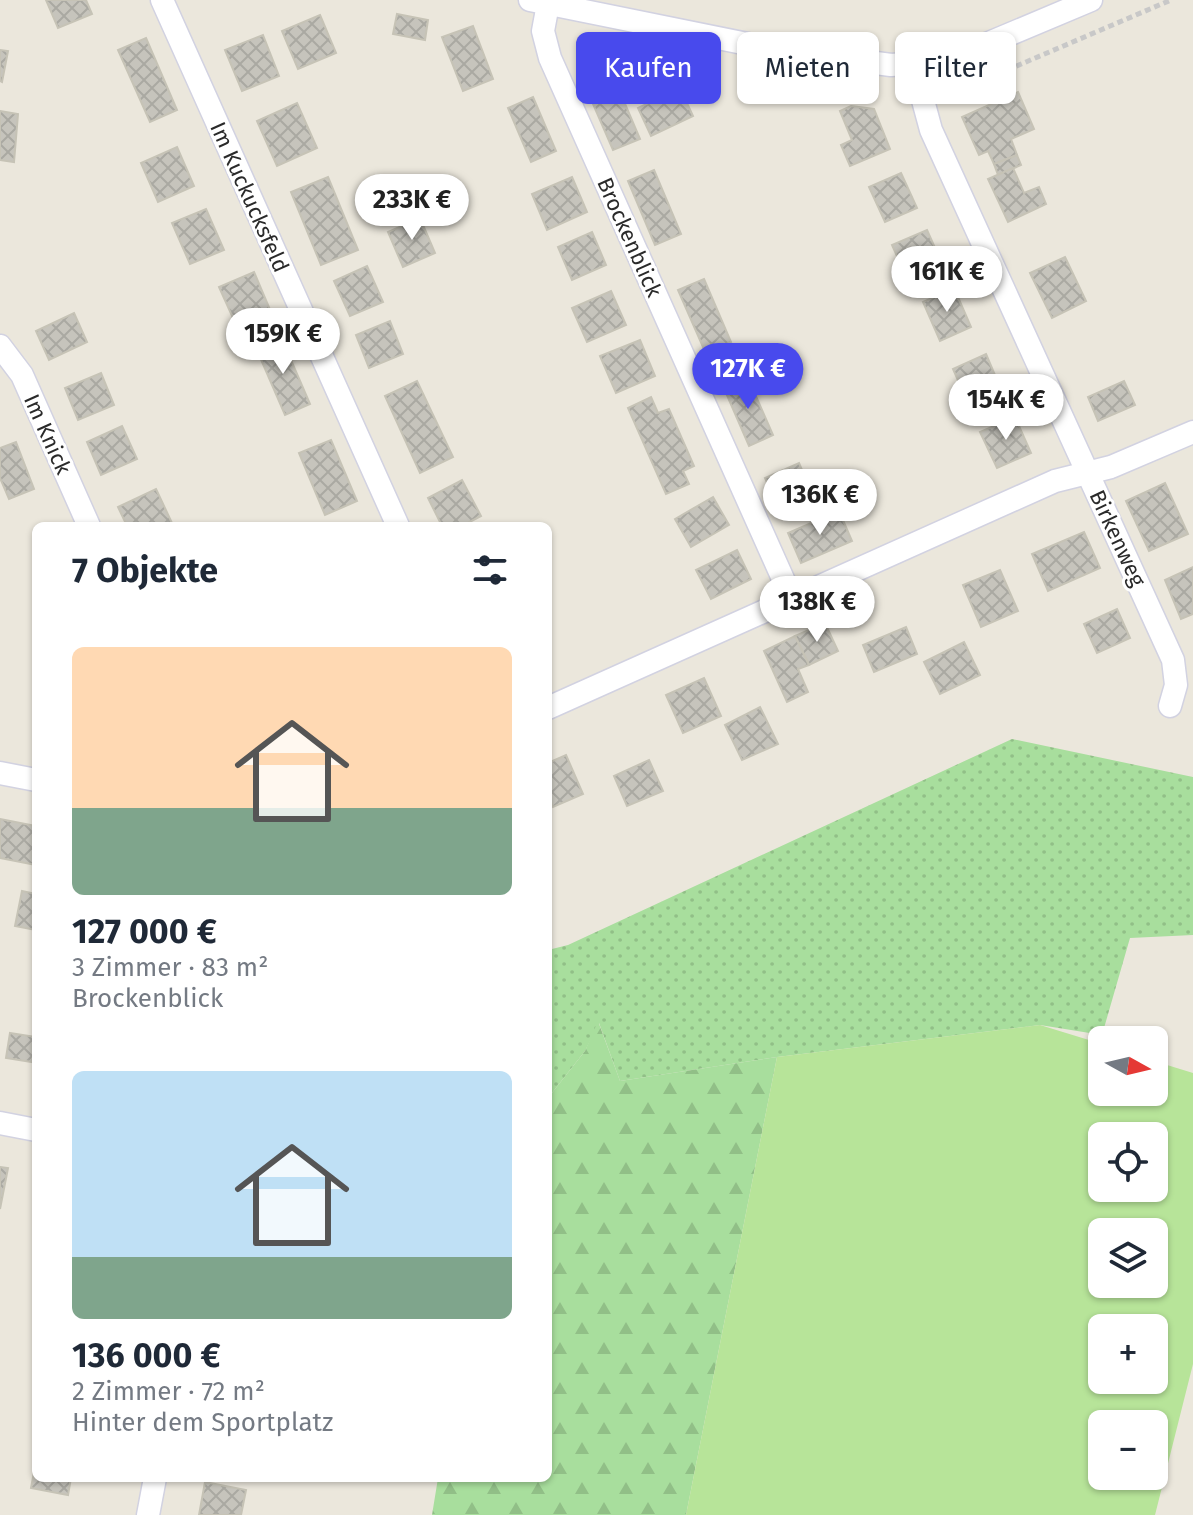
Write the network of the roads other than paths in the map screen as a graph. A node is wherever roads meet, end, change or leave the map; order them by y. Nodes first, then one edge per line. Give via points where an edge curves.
1 (162, 0) edge
2 (1091, 0) edge
3 (539, 2) edge
4 (1015, 32) edge
5 (895, 65) edge
6 (924, 104) edge
7 (0, 346) edge
8 (1193, 432) edge
9 (1087, 473) junction
10 (87, 522) edge
11 (396, 522) edge
12 (792, 599) junction
13 (552, 706) edge
14 (1170, 706) dead end
15 (0, 773) edge
16 (32, 779) edge
17 (0, 1123) edge
18 (32, 1129) edge
19 (154, 1482) edge
20 (148, 1515) edge

1 - 11 street, Im Kuckucksfeld
2 - 4 street
3 - 5 street via 834,59
3 - 12 street, Brockenblick via 550,58
6 - 9 street, Birkenweg via 931,130
7 - 10 street, Im Knick via 22,375
8 - 9 street
9 - 12 street via 1055,481
9 - 14 street, Birkenweg via 1173,660 1176,685
12 - 13 street
15 - 16 street
17 - 18 street
19 - 20 street

